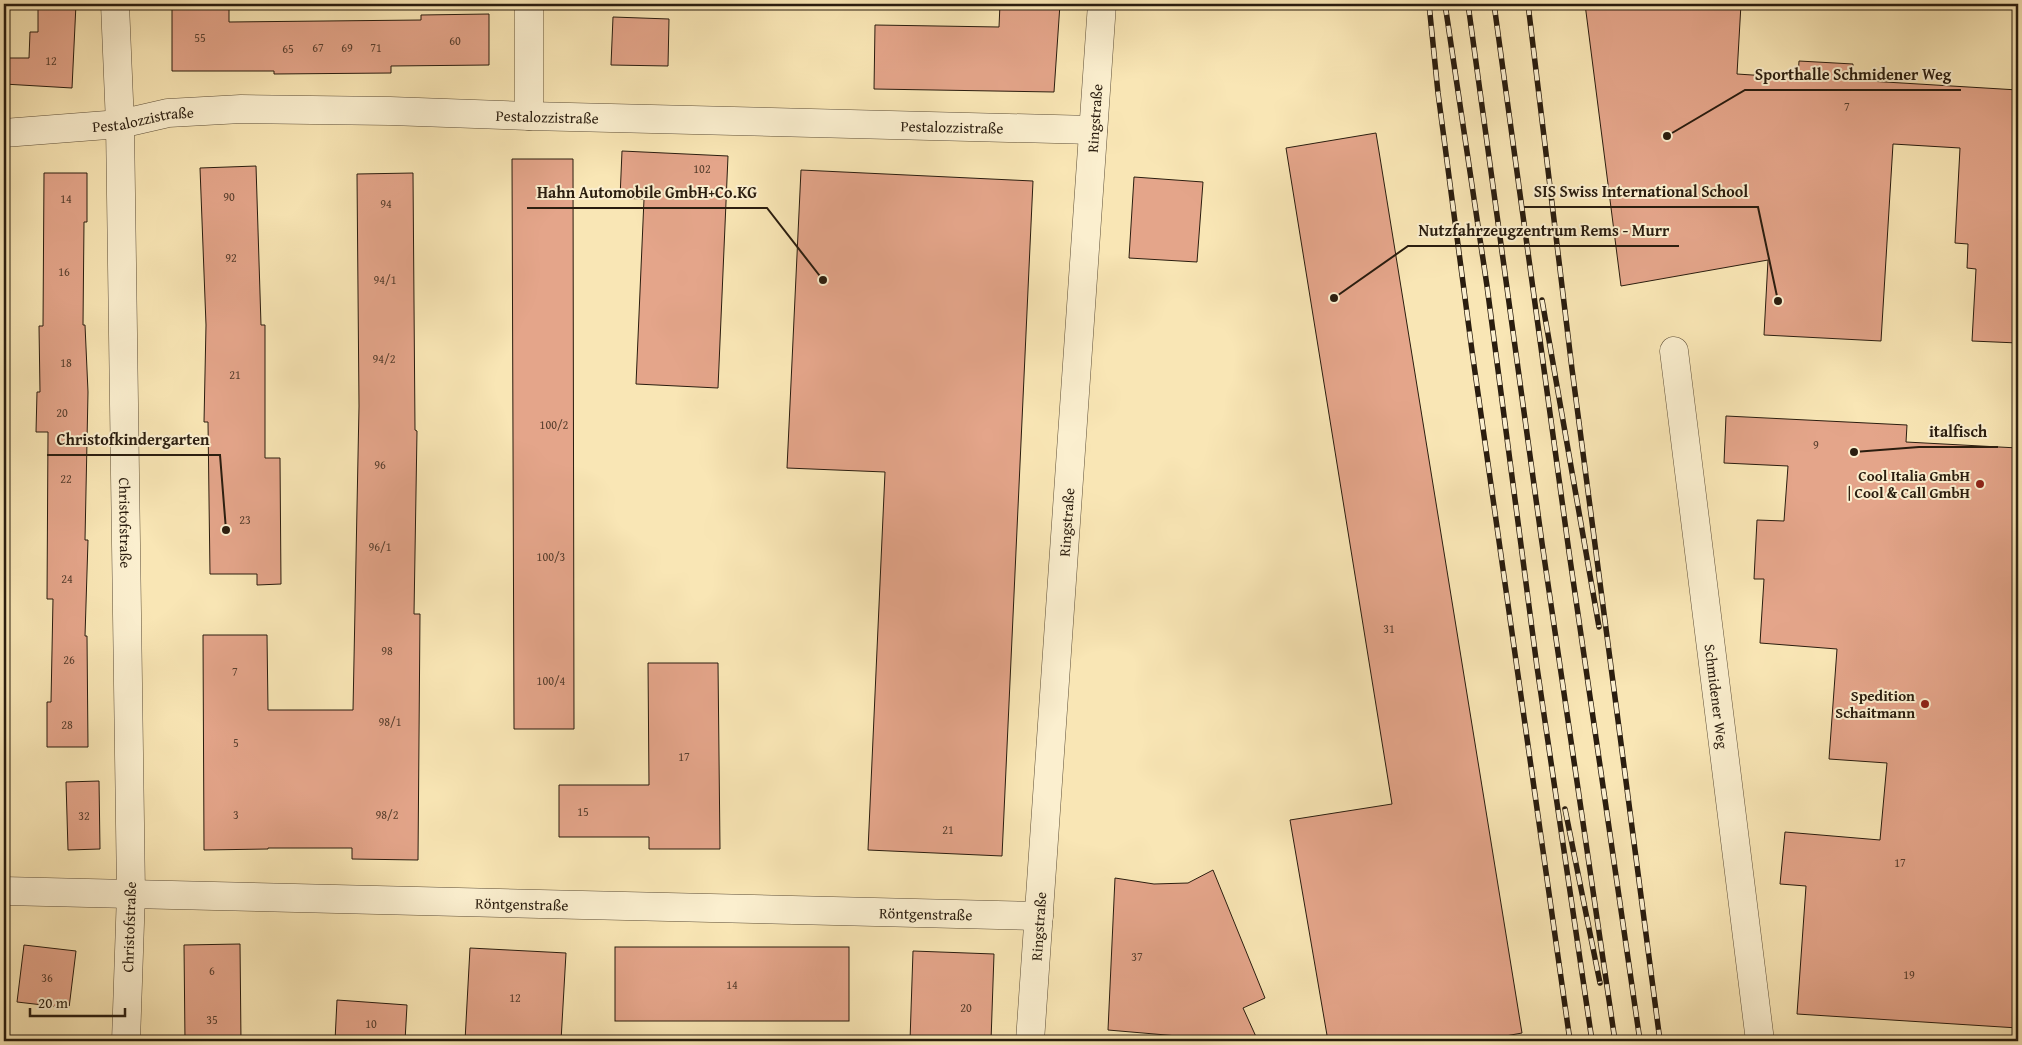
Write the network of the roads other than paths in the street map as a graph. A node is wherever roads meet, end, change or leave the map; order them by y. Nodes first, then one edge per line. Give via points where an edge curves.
1 (115, 4) edge
2 (529, 4) edge
3 (1102, 4) edge
4 (529, 116) junction
5 (120, 124) junction
6 (1094, 130) junction
7 (4, 133) edge
8 (1674, 351) dead end
9 (4, 891) edge
10 (131, 893) junction
11 (1039, 916) junction
12 (126, 1041) edge
13 (1030, 1041) edge
14 (1760, 1041) edge

1 - 5 street, Christofstraße
2 - 4 street
3 - 6 street, Ringstraße
4 - 5 street, Pestalozzistraße via 241,110 168,113
4 - 6 street, Pestalozzistraße
5 - 7 street, Pestalozzistraße
5 - 10 street, Christofstraße
6 - 11 street, Ringstraße
8 - 14 street, Schmidener Weg
9 - 10 street, Röntgenstraße
10 - 11 street, Röntgenstraße
10 - 12 street, Christofstraße
11 - 13 street, Ringstraße

